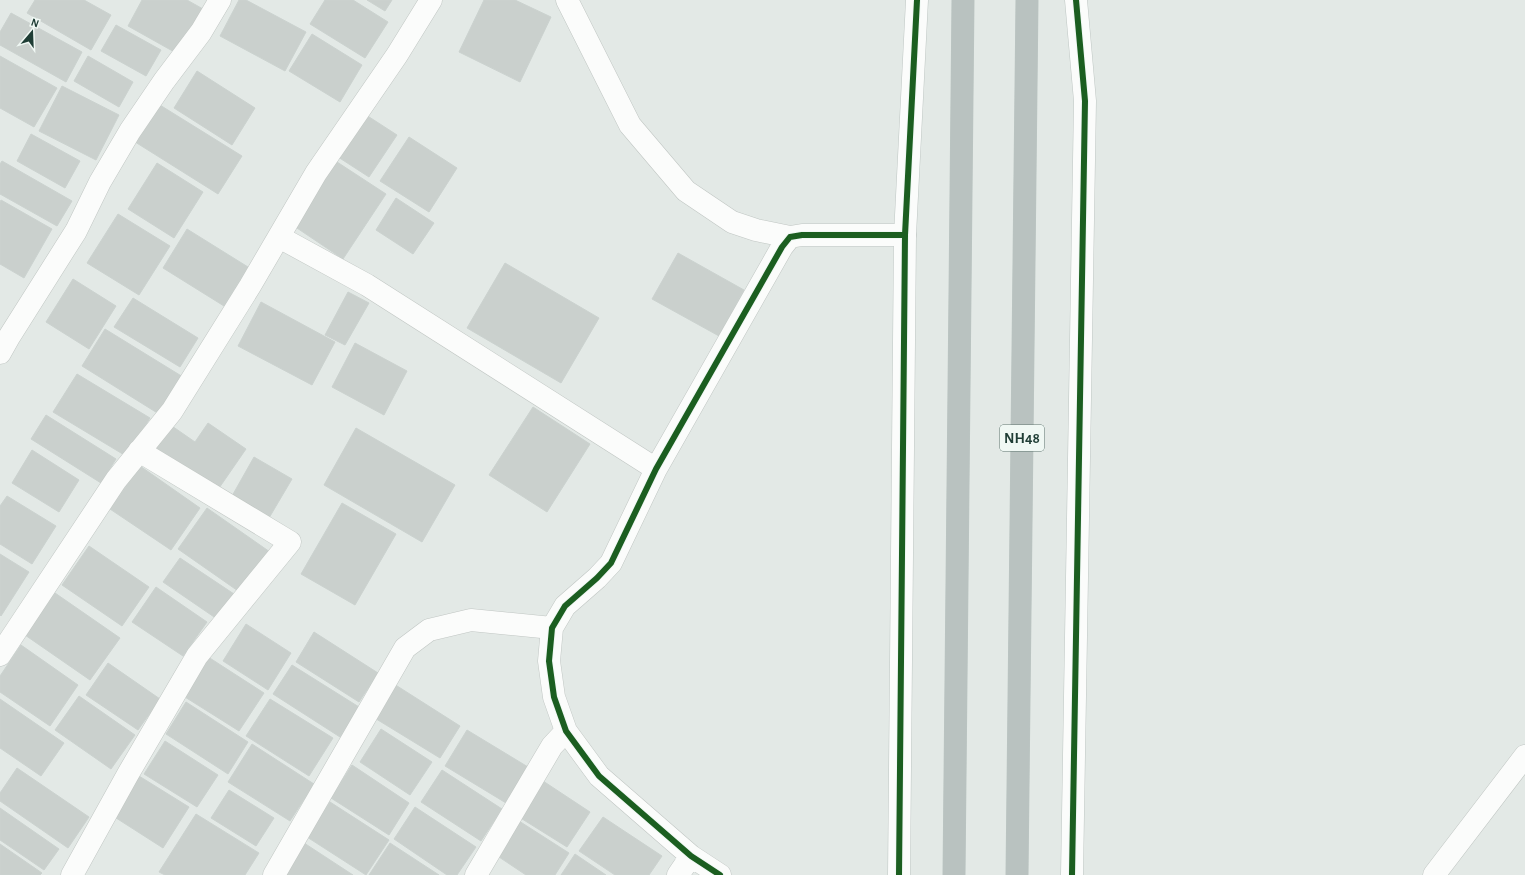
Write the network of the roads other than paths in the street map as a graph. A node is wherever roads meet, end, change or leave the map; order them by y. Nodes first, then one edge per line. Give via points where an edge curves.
1 (220, 0) edge
2 (431, 0) edge
3 (567, 0) edge
4 (917, 0) edge
5 (963, 0) edge
6 (1027, 0) edge
7 (1076, 0) edge
8 (905, 235) junction
9 (279, 237) junction
10 (790, 238) junction
11 (0, 353) edge
12 (139, 452) junction
13 (656, 469) junction
14 (552, 628) junction
15 (0, 655) edge
16 (566, 731) junction
17 (1525, 756) edge
18 (691, 856) junction
19 (72, 875) edge
20 (274, 875) edge
21 (476, 875) edge
22 (678, 875) edge
23 (720, 875) edge
24 (899, 875) edge
25 (954, 875) edge
26 (1017, 875) edge
27 (1072, 875) edge
28 (1434, 875) edge

1 - 11 street via 201,32 130,131 100,182 76,231
2 - 9 street via 397,55 316,173
3 - 10 street via 630,125 686,191 732,222
4 - 8 street
5 - 25 highway
6 - 26 highway, NH48
7 - 27 street via 1085,101
8 - 10 street via 802,235
8 - 24 street
9 - 12 street via 172,411
9 - 13 street via 367,285
10 - 13 street via 782,246
12 - 15 street via 116,480
12 - 19 street via 290,542 197,656
13 - 14 street via 611,563 598,578 565,606
14 - 16 street via 549,661 554,697
14 - 20 street via 471,620 429,630 405,648
16 - 18 street via 599,776
16 - 21 street via 552,746
17 - 28 street
18 - 22 street
18 - 23 street

